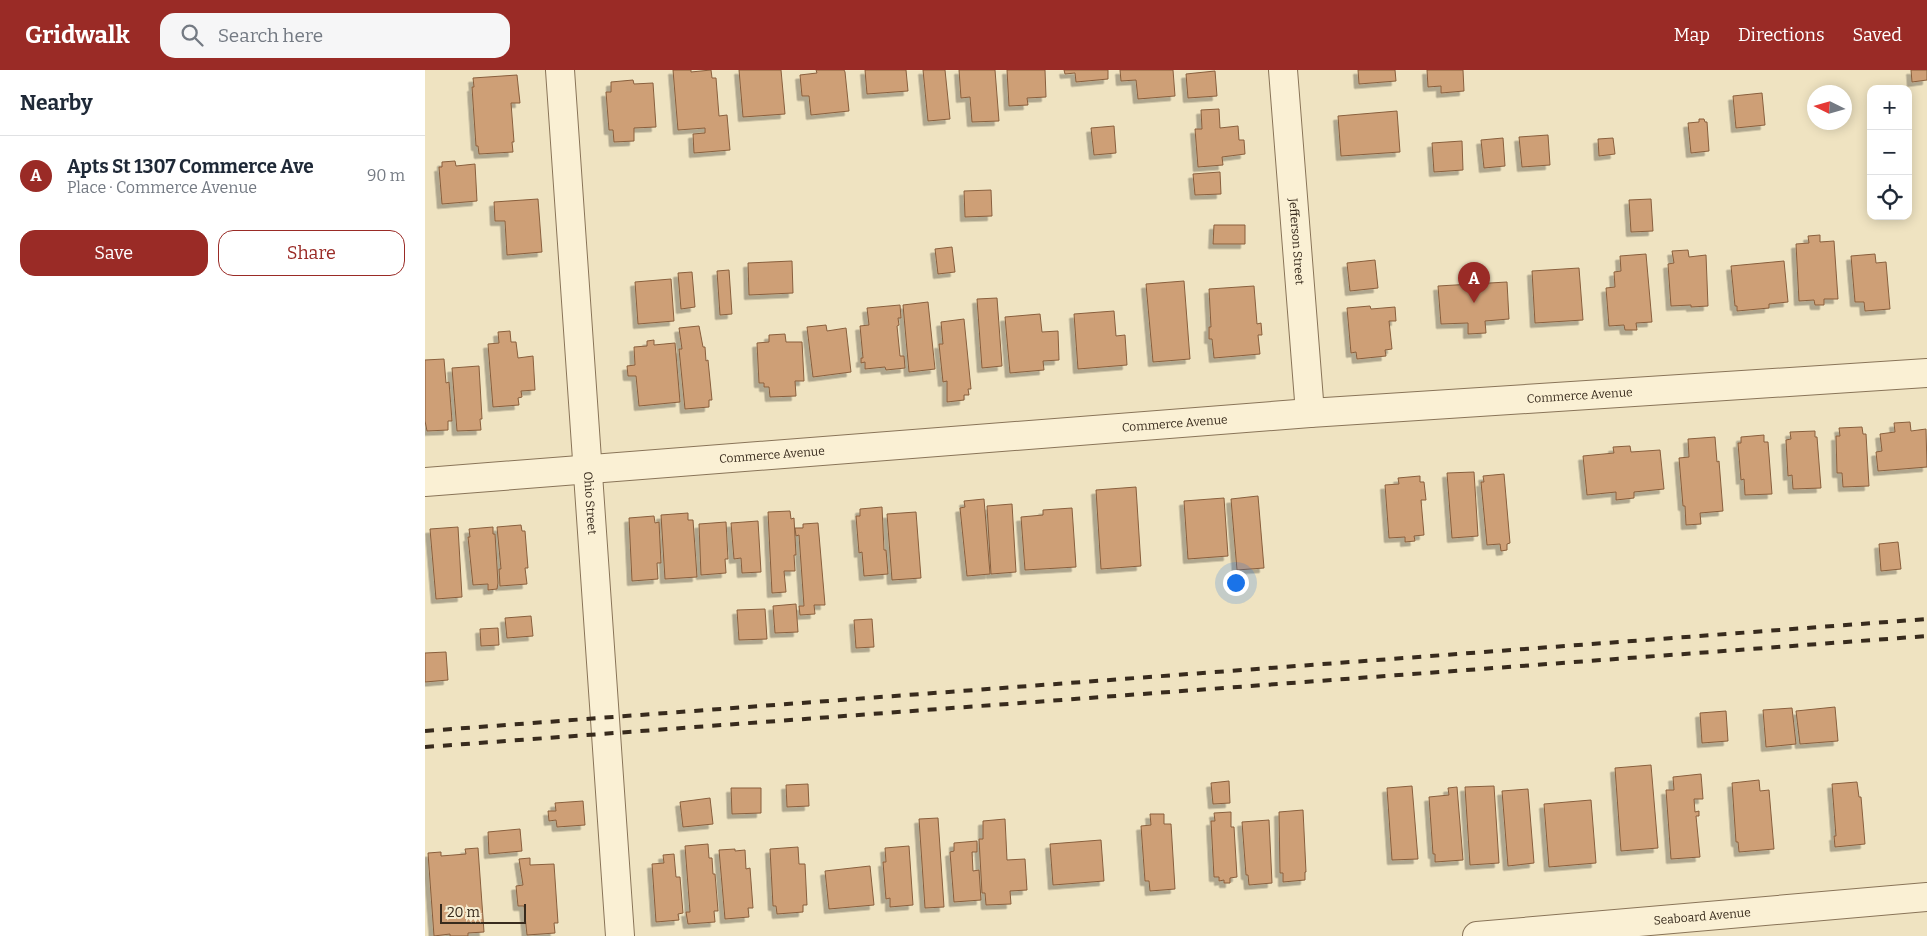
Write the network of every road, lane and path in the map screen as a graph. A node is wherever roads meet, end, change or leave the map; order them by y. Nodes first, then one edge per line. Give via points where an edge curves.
1 (560, 70) edge
2 (1283, 70) edge
3 (1927, 373) edge
4 (1310, 413) junction
5 (588, 470) junction
6 (425, 482) edge
7 (1927, 897) edge
8 (620, 936) edge
9 (1477, 936) edge

1 - 5 street, Ohio Street
2 - 4 street, Jefferson Street
3 - 4 street, Commerce Avenue
4 - 5 street, Commerce Avenue
5 - 6 street, Commerce Avenue
5 - 8 street, Ohio Street
7 - 9 street, Seaboard Avenue

